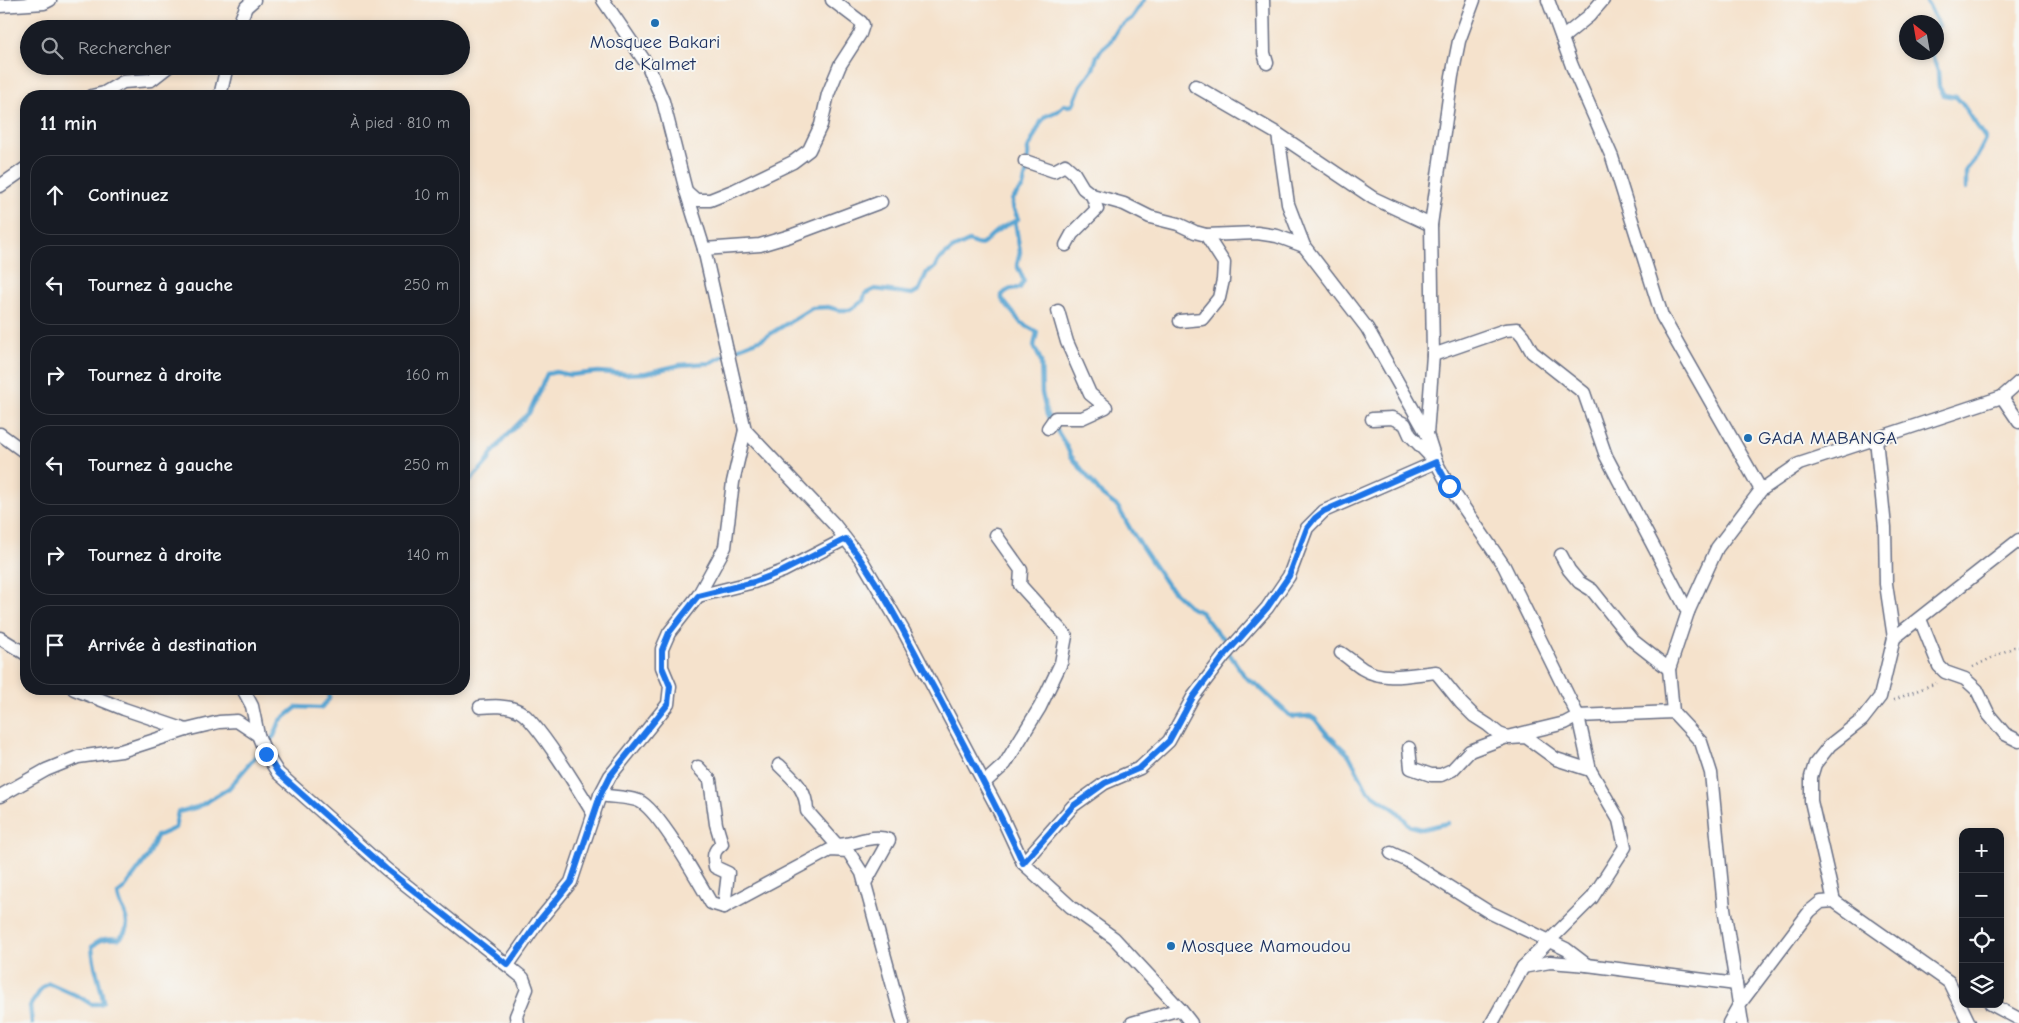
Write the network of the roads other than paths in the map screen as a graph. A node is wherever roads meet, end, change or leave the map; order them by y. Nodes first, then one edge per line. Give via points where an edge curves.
1 (50, 0) edge
2 (254, 0) edge
3 (596, 0) edge
4 (832, 0) edge
5 (1263, 0) edge
6 (1474, 0) edge
7 (1548, 0) edge
8 (1602, 0) edge
9 (606, 5) edge
10 (0, 6) edge
11 (241, 20) edge
12 (1562, 38) junction
13 (1267, 63) dead end
14 (157, 75) edge
15 (225, 75) edge
16 (1196, 86) dead end
17 (109, 90) edge
18 (221, 90) edge
19 (1278, 134) junction
20 (1025, 162) dead end
21 (20, 172) edge
22 (0, 186) edge
23 (686, 191) junction
24 (1092, 195) junction
25 (881, 202) dead end
26 (1431, 225) junction
27 (1206, 235) junction
28 (1066, 244) dead end
29 (1304, 246) junction
30 (704, 249) junction
31 (1058, 311) dead end
32 (1180, 321) dead end
33 (1433, 355) junction
34 (2019, 382) edge
35 (2002, 397) junction
36 (1372, 419) dead end
37 (2019, 422) edge
38 (1052, 423) dead end
39 (745, 430) junction
40 (0, 434) edge
41 (1427, 434) junction
42 (1876, 438) junction
43 (20, 449) edge
44 (1436, 462) junction
45 (1761, 490) junction
46 (996, 536) dead end
47 (846, 539) junction
48 (2019, 540) edge
49 (1561, 555) dead end
50 (698, 596) junction
51 (1688, 612) junction
52 (1920, 619) junction
53 (0, 638) edge
54 (1894, 638) junction
55 (20, 650) edge
56 (1341, 653) dead end
57 (1669, 669) junction
58 (89, 695) edge
59 (246, 695) edge
60 (480, 707) dead end
61 (1673, 712) junction
62 (1578, 716) junction
63 (186, 730) junction
64 (1507, 737) junction
65 (2019, 741) edge
66 (262, 744) junction
67 (1409, 748) dead end
68 (779, 764) dead end
69 (698, 767) dead end
70 (1590, 770) junction
71 (984, 783) junction
72 (579, 790) junction
73 (602, 792) junction
74 (0, 796) edge
75 (594, 814) junction
76 (1391, 853) dead end
77 (1023, 863) junction
78 (865, 883) junction
79 (1834, 901) junction
80 (724, 907) junction
81 (1549, 940) junction
82 (508, 965) junction
83 (1587, 965) junction
84 (1523, 967) junction
85 (1949, 982) junction
86 (1736, 984) junction
87 (1959, 988) edge
88 (1739, 1005) junction
89 (1998, 1008) edge
90 (1180, 1009) junction
91 (2019, 1019) edge
92 (517, 1023) edge
93 (903, 1023) edge
94 (1132, 1023) edge
95 (1191, 1023) edge
96 (1492, 1023) edge
97 (1729, 1023) edge
98 (1742, 1023) edge
99 (1969, 1023) edge

1 - 10 street
2 - 11 street via 246,7
3 - 9 street
4 - 23 street via 863,25 840,65 809,150 793,162 710,200 696,200
5 - 13 street
6 - 26 street via 1459,41 1452,76
7 - 12 street
8 - 12 street via 1589,16
9 - 23 street via 648,66 663,101
12 - 45 street via 1612,158 1662,316
14 - 17 street via 151,80 123,82
15 - 18 street
16 - 19 street
19 - 26 street via 1374,198
19 - 29 street via 1288,204
20 - 24 street via 1054,171 1066,165
21 - 22 street
23 - 30 street
24 - 27 street
24 - 28 street via 1098,209
25 - 30 street via 760,245
26 - 33 street
27 - 29 street via 1257,233
27 - 32 street via 1224,264 1219,298 1202,319
29 - 41 street via 1367,328
30 - 39 street
31 - 38 street via 1067,342 1090,394 1106,407 1082,418
33 - 41 street
33 - 51 street via 1506,330 1517,330 1532,352 1584,393 1606,456
34 - 35 street
35 - 37 street
35 - 42 street
36 - 44 street via 1392,418 1405,424 1410,435
39 - 47 street
39 - 50 street via 732,482 725,547
40 - 43 street
41 - 44 street
42 - 45 street via 1799,464
42 - 54 street via 1885,527 1886,584
44 - 62 street via 1504,566
44 - 77 street via 1324,511 1307,528 1289,576 1267,608 1193,697 1169,741 1140,768 1105,783 1073,806
45 - 51 street via 1717,548
46 - 71 street via 1021,570 1020,585 1066,636 1061,663 1040,707 1005,764
47 - 50 street via 783,571
47 - 71 street via 903,630
48 - 52 street
49 - 57 street via 1579,582 1592,590 1632,640
50 - 73 street via 669,633 662,650 662,667 670,686 668,704 610,776
51 - 57 street
52 - 54 street
52 - 65 street via 1939,666 1945,672 1965,679 1977,690 1989,715 2005,734
53 - 55 street
54 - 79 street via 1880,697 1862,720 1830,745 1815,764 1811,776 1811,801
56 - 64 street via 1372,674 1389,677 1436,672 1474,716
57 - 61 street
58 - 63 street
59 - 66 street
60 - 72 street via 501,706 520,711 543,736
61 - 62 street
61 - 86 street via 1701,742 1711,774 1724,908
62 - 64 street via 1565,723
62 - 70 street
63 - 66 street via 237,721
63 - 74 street via 121,751 78,757 46,770
64 - 67 street via 1470,751 1452,770 1441,775 1411,768
64 - 70 street via 1526,737 1556,759
66 - 82 street via 278,773 386,869
68 - 78 street via 806,797 807,811 837,845 889,840
69 - 80 street via 710,780 716,824 722,836 722,844 713,856 715,867 728,873
70 - 81 street via 1619,820 1625,847 1592,898
71 - 77 street
72 - 73 street
72 - 75 street
73 - 75 street
73 - 80 street via 639,801 652,810 711,903
75 - 82 street via 571,882
76 - 81 street via 1489,912
77 - 90 street via 1071,907 1114,938
78 - 80 street via 848,851 830,850
78 - 93 street
79 - 85 street
79 - 88 street via 1821,902 1810,912
81 - 83 street
81 - 84 street
82 - 92 street via 522,978 527,989 516,1016
83 - 84 street via 1550,962
83 - 86 street
84 - 96 street
85 - 87 street
85 - 99 street
86 - 88 street
88 - 97 street
88 - 98 street
89 - 91 street
90 - 94 street
90 - 95 street

